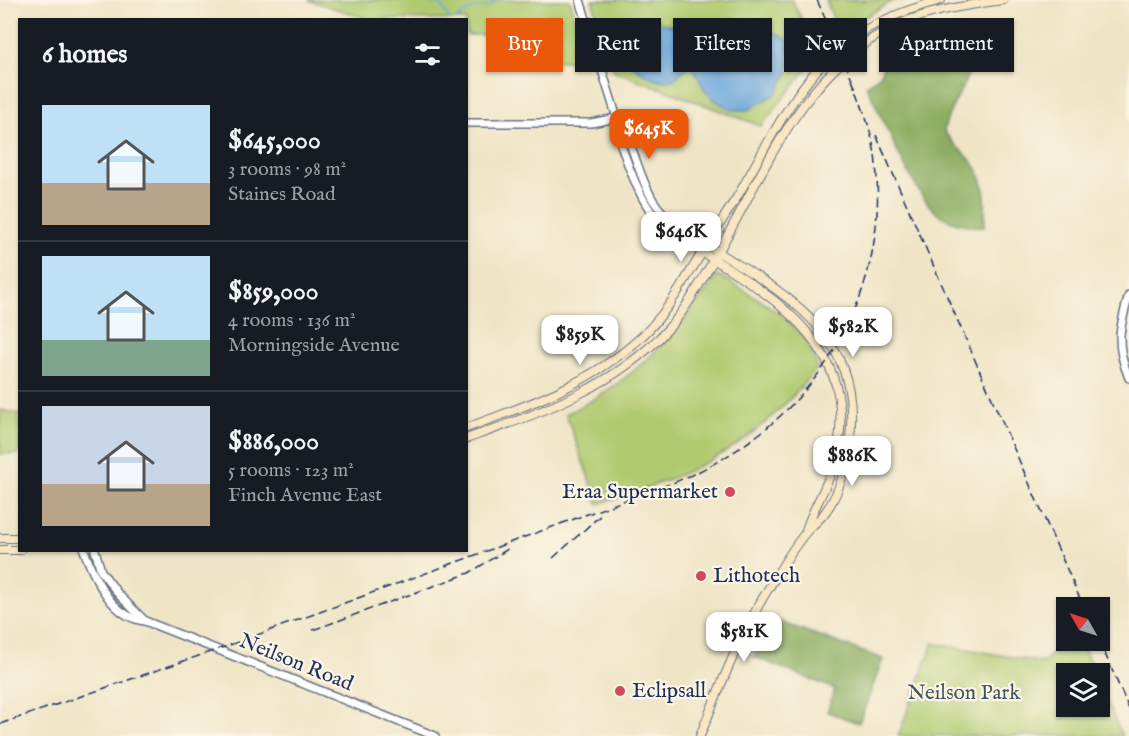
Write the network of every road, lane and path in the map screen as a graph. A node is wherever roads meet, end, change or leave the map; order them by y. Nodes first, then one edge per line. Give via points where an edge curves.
1 (580, 0) edge
2 (941, 0) edge
3 (1003, 0) edge
4 (617, 118) junction
5 (468, 123) edge
6 (704, 248) junction
7 (716, 256) junction
8 (1129, 295) edge
9 (604, 367) junction
10 (612, 377) junction
11 (1129, 378) edge
12 (468, 427) edge
13 (468, 438) edge
14 (806, 532) junction
15 (0, 538) edge
16 (18, 538) edge
17 (0, 550) edge
18 (18, 550) edge
19 (85, 552) edge
20 (96, 552) edge
21 (144, 621) junction
22 (435, 736) edge
23 (700, 736) edge

1 - 4 street
2 - 6 main road via 913,8 864,31 818,69 780,118
3 - 7 main road via 913,19 885,31 844,60 812,93 790,124
4 - 5 street via 591,123
4 - 6 street via 654,202
6 - 7 main road
6 - 9 main road via 664,312
7 - 10 main road via 668,329
7 - 14 main road via 783,305 807,330 835,381 840,413 833,466
7 - 14 main road via 792,300 826,334 839,355 848,383 852,420 844,470 826,512
8 - 11 street via 1119,351
9 - 10 main road
9 - 12 main road via 574,384
10 - 13 main road via 582,394
14 - 23 main road via 737,646
15 - 16 main road
17 - 18 main road
19 - 21 street, Neilson Road via 96,580 112,602 132,620
20 - 21 street, Neilson Road via 101,571
21 - 22 street, Neilson Road

